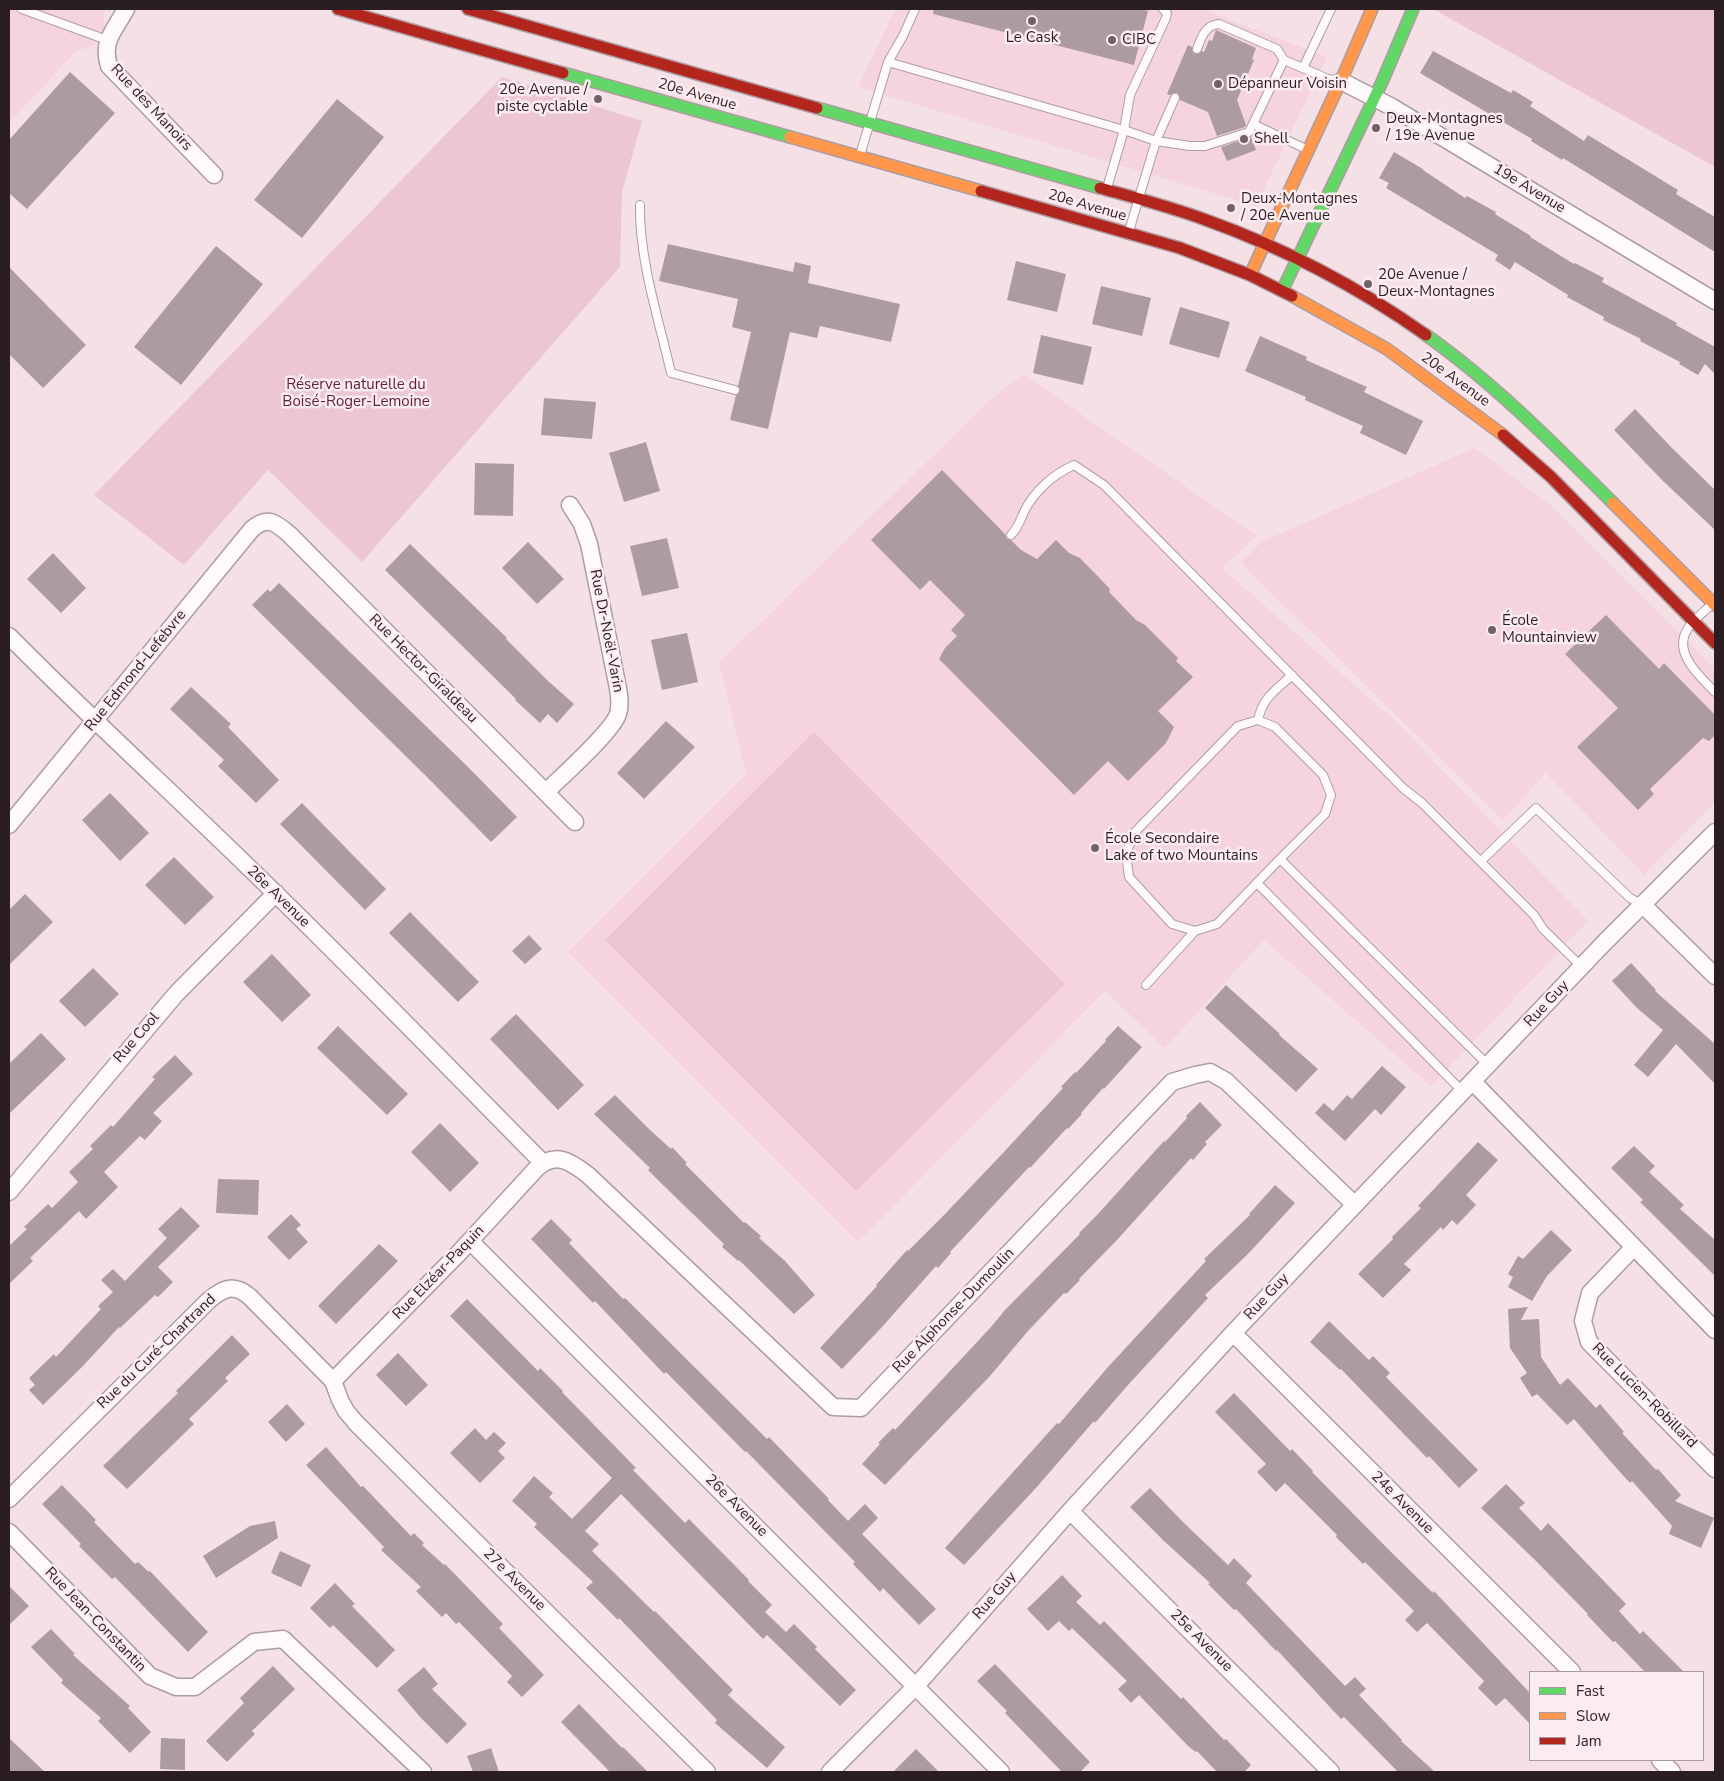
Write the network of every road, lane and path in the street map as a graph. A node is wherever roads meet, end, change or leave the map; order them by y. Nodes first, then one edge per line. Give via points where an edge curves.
1 (22, 9) edge
2 (126, 9) edge
3 (338, 9) edge
4 (468, 9) edge
5 (915, 9) edge
6 (1163, 9) edge
7 (1331, 9) edge
8 (1372, 9) edge
9 (1413, 9) edge
10 (107, 40) junction
11 (1197, 49) dead end
12 (1284, 60) junction
13 (888, 62) junction
14 (1303, 68) junction
15 (1340, 81) junction
16 (1175, 98) dead end
17 (1374, 98) junction
18 (870, 123) junction
19 (1253, 124) junction
20 (1124, 130) junction
21 (1156, 141) junction
22 (1308, 150) junction
23 (859, 157) junction
24 (214, 175) dead end
25 (1106, 190) junction
26 (1138, 199) junction
27 (640, 205) dead end
28 (1129, 233) junction
29 (1264, 243) junction
30 (1297, 258) junction
31 (1250, 275) junction
32 (1282, 290) junction
33 (1715, 300) edge
34 (735, 390) dead end
35 (570, 505) dead end
36 (266, 521) joint
37 (1011, 535) dead end
38 (1714, 604) edge
39 (1694, 622) junction
40 (9, 636) edge
41 (1715, 643) edge
42 (1292, 675) junction
43 (1715, 692) edge
44 (1258, 720) junction
45 (95, 721) junction
46 (546, 792) junction
47 (575, 822) dead end
48 (9, 825) edge
49 (1715, 832) edge
50 (1280, 859) junction
51 (1481, 861) junction
52 (1257, 883) junction
53 (276, 893) junction
54 (1643, 905) junction
55 (1195, 931) junction
56 (1582, 967) junction
57 (1715, 976) edge
58 (1146, 985) dead end
59 (1488, 1066) junction
60 (1468, 1087) junction
61 (542, 1162) junction
62 (9, 1192) edge
63 (1354, 1204) junction
64 (470, 1241) junction
65 (1634, 1247) junction
66 (1715, 1330) edge
67 (1232, 1333) junction
68 (332, 1381) junction
69 (1715, 1469) edge
70 (9, 1499) edge
71 (1070, 1511) junction
72 (9, 1532) edge
73 (1571, 1671) edge
74 (916, 1686) junction
75 (423, 1772) edge
76 (707, 1772) edge
77 (830, 1772) edge
78 (1001, 1772) edge
79 (1331, 1772) edge

1 - 10 lane
2 - 10 street
3 - 23 street, 20e Avenue
4 - 18 street, 20e Avenue
5 - 13 lane
6 - 20 lane via 1167,13 1166,18 1130,94
7 - 14 lane
8 - 15 street
9 - 17 street
10 - 24 street, Rue des Manoirs via 106,55 112,69
11 - 12 lane via 1205,31 1219,24 1277,49
12 - 14 lane
12 - 19 lane
13 - 18 lane
13 - 20 lane
14 - 15 lane
15 - 17 street, 19e Avenue
15 - 22 street
16 - 21 lane
17 - 30 street
17 - 33 street, 19e Avenue
18 - 23 lane
18 - 25 street, 20e Avenue
19 - 21 lane via 1249,132 1205,146
19 - 22 lane
20 - 21 lane
20 - 25 lane
21 - 26 lane
22 - 29 street
23 - 28 street, 20e Avenue
25 - 26 street, 20e Avenue
26 - 28 lane
26 - 29 street, 20e Avenue via 1197,216
27 - 34 lane via 641,236 671,373
28 - 31 street, 20e Avenue via 1180,248
29 - 30 street, 20e Avenue
29 - 31 street
30 - 32 street
30 - 38 street, 20e Avenue via 1421,331 1504,397
31 - 32 street, 20e Avenue
32 - 39 street, 20e Avenue via 1386,349 1495,428 1551,477
35 - 46 street, Rue Dr-Noël-Varin via 589,544 619,705 618,714 606,732
36 - 45 street, Rue Edmond-Lefebvre via 252,529
36 - 46 street, Rue Hector-Giraldeau via 277,524 289,534
37 - 42 lane via 1034,496 1053,476 1074,464 1104,485
38 - 39 lane
39 - 41 street, 20e Avenue
39 - 43 lane via 1685,635 1685,652 1694,669
40 - 45 street, 26e Avenue
42 - 44 lane via 1261,707
42 - 51 lane via 1403,788
44 - 50 lane via 1275,727 1323,775 1331,795 1325,814
44 - 55 lane via 1238,726 1134,833 1126,854 1129,877 1172,924
45 - 48 street, Rue Edmond-Lefebvre
45 - 53 street, 26e Avenue
46 - 47 street, Rue Hector-Giraldeau
49 - 54 street, Rue Guy
50 - 52 lane
50 - 59 lane
51 - 54 lane via 1536,808 1630,898
51 - 56 lane
52 - 55 lane via 1216,924
52 - 60 lane
53 - 61 street, 26e Avenue
53 - 62 street, Rue Cool via 157,1014
54 - 56 street, Rue Guy
54 - 57 street
55 - 58 lane
56 - 59 street, Rue Guy
59 - 60 street, Rue Guy
60 - 63 street, Rue Guy
60 - 65 street
61 - 63 street, Rue Alphonse-Dumoulin via 566,1160 588,1175 833,1407 861,1408 1172,1082 1210,1072 1226,1081
61 - 64 street, Rue Elzéar-Paquin
63 - 67 street, Rue Guy
64 - 68 street, Rue Elzéar-Paquin
64 - 74 street, 26e Avenue
65 - 66 street
65 - 69 street, Rue Lucien-Robillard via 1590,1293 1583,1321 1589,1342
67 - 71 street, Rue Guy
67 - 73 street, 24e Avenue
68 - 70 street, Rue du Curé-Chartrand via 244,1291 233,1288 220,1291
68 - 76 street, 27e Avenue via 343,1406 356,1423
71 - 74 street, Rue Guy
71 - 79 street, 25e Avenue
72 - 75 street, Rue Jean-Constantin via 150,1676 176,1687 195,1687 254,1642 283,1639
74 - 77 street, Rue Guy
74 - 78 street, 26e Avenue

